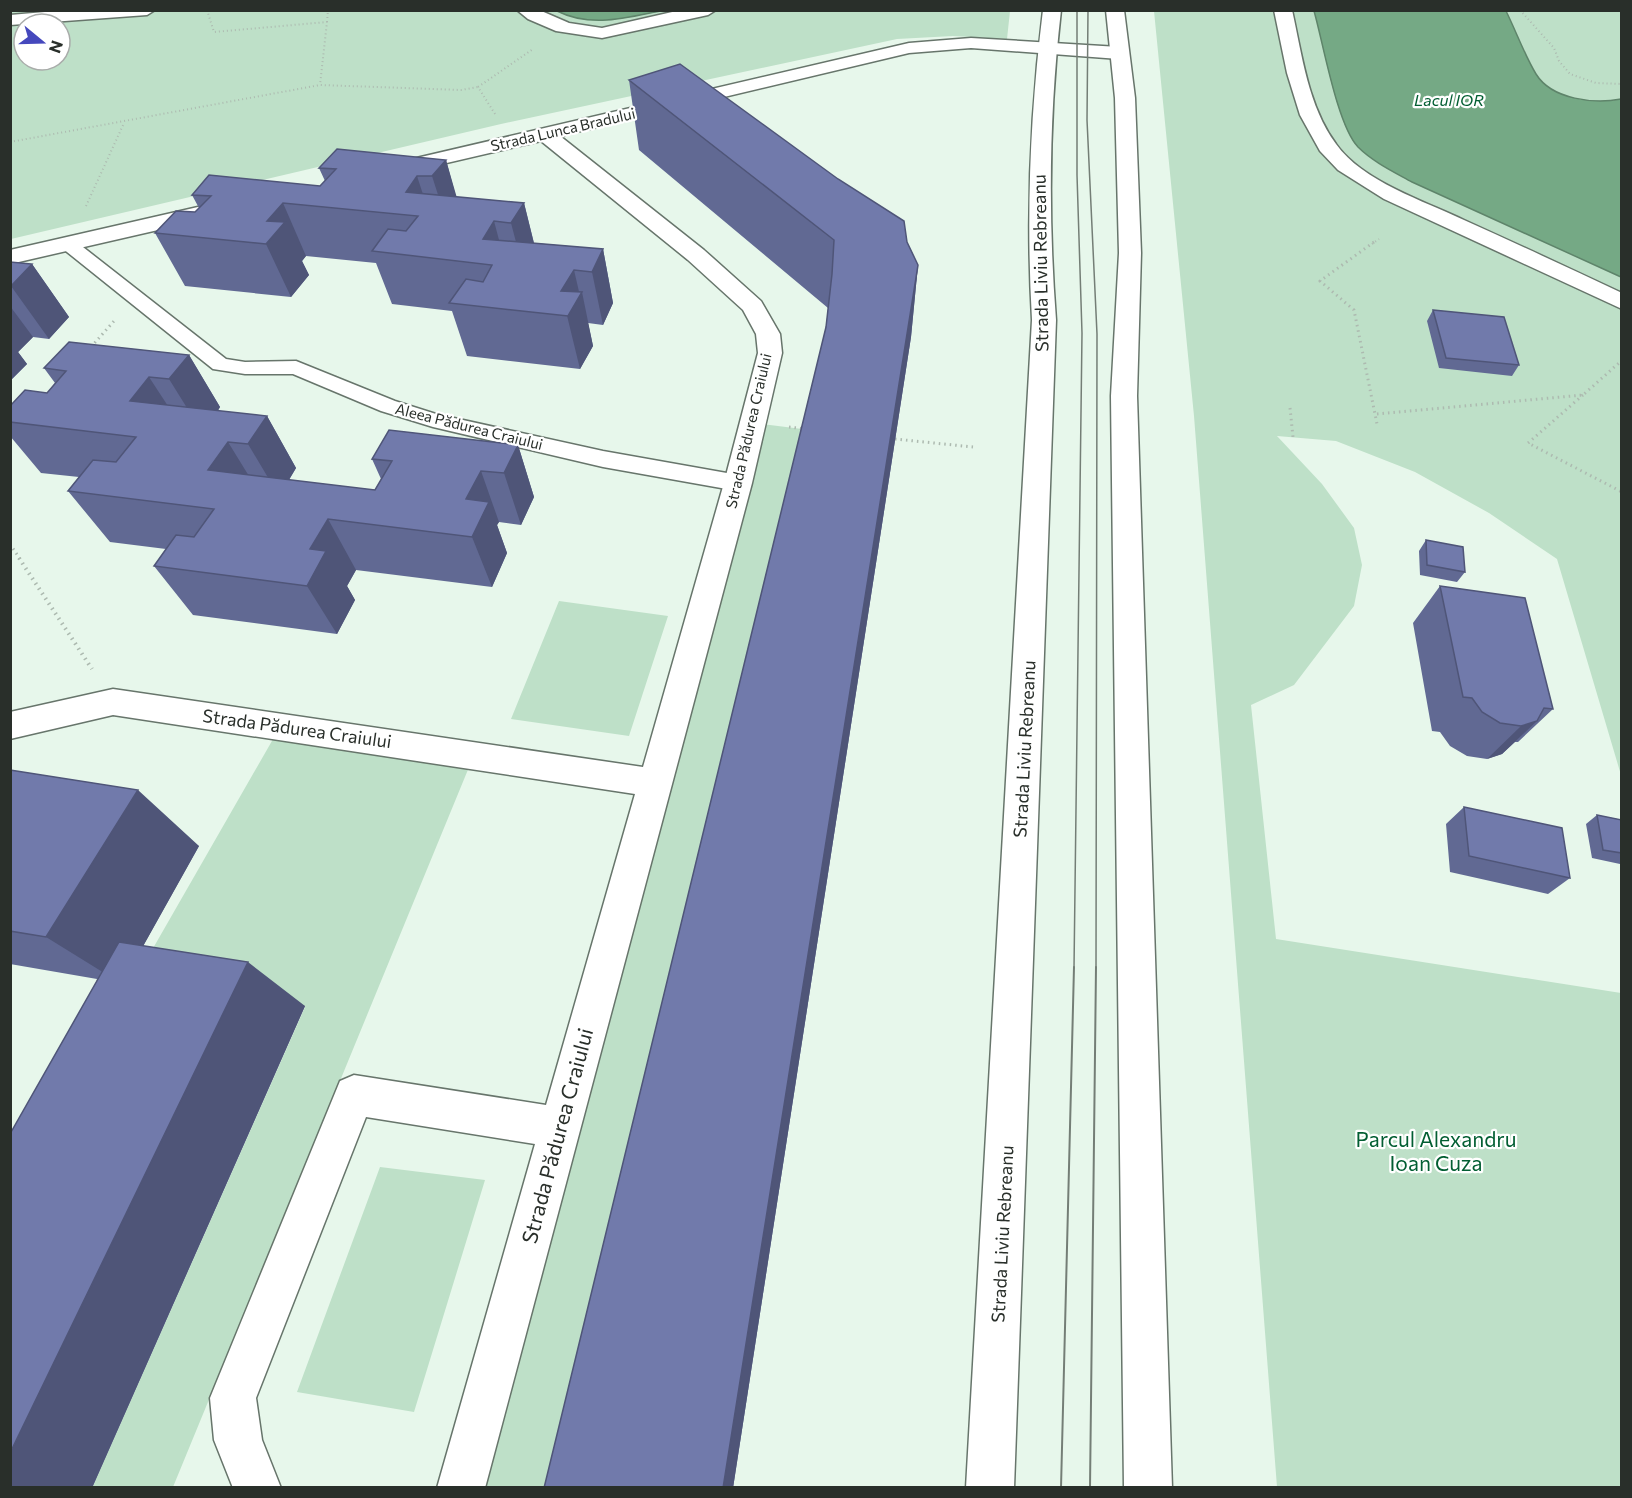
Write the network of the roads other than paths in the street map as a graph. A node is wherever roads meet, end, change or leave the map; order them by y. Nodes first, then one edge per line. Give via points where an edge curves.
1 (147, 10) edge
2 (525, 10) edge
3 (708, 10) edge
4 (1052, 10) edge
5 (1115, 10) edge
6 (1283, 10) edge
7 (10, 20) edge
8 (1047, 48) junction
9 (1119, 53) junction
10 (546, 135) junction
11 (371, 174) edge
12 (231, 206) edge
13 (68, 244) junction
14 (10, 257) edge
15 (1622, 302) edge
16 (738, 483) junction
17 (10, 726) edge
18 (655, 783) junction
19 (561, 1128) junction
20 (256, 1488) edge
21 (461, 1488) edge
22 (990, 1488) edge
23 (1148, 1488) edge

1 - 7 street
2 - 3 street via 548,23 587,33 610,32
4 - 8 street, Strada Liviu Rebreanu
5 - 9 street
6 - 15 street via 1315,129 1345,166 1392,194
8 - 9 street, Strada Lunca Bradului
8 - 10 street, Strada Lunca Bradului via 972,43 909,48
8 - 22 street, Strada Liviu Rebreanu via 1042,92 1038,247 1044,331
9 - 23 street via 1125,98 1130,253 1124,396
10 - 11 street, Strada Lunca Bradului
10 - 16 street, Strada Pădurea Craiului via 696,255 762,318 770,353
12 - 13 street
13 - 14 street
13 - 16 lane, Aleea Pădurea Craiului via 209,357 229,367 296,367 388,406 433,420 603,459
16 - 18 street, Strada Pădurea Craiului
17 - 18 street, Strada Pădurea Craiului via 113,702
18 - 19 street, Strada Pădurea Craiului
19 - 20 street via 354,1095 233,1398 238,1440
19 - 21 street, Strada Pădurea Craiului

